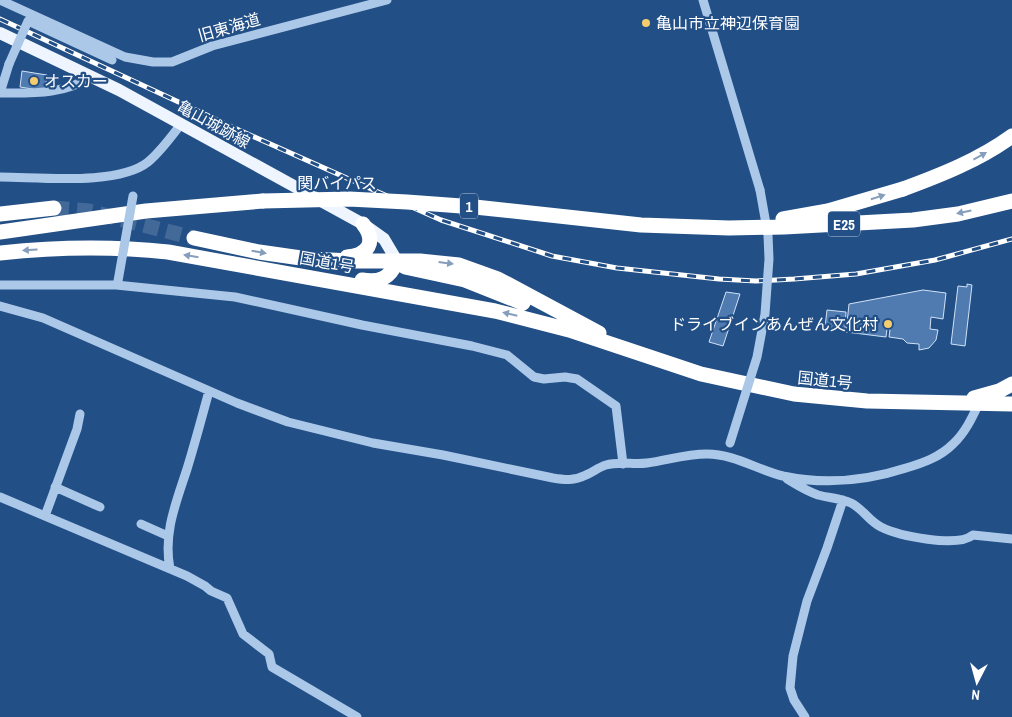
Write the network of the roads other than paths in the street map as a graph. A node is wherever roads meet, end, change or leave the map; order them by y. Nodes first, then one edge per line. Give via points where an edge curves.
1 (0, 0) edge
2 (387, 0) edge
3 (703, 0) edge
4 (0, 34) edge
5 (138, 60) junction
6 (92, 76) junction
7 (0, 92) edge
8 (181, 124) junction
9 (1012, 136) edge
10 (0, 177) edge
11 (133, 196) dead end
12 (1012, 201) edge
13 (54, 208) tunnel mouth
14 (0, 214) edge
15 (363, 224) junction
16 (675, 227) junction
17 (0, 232) edge
18 (194, 238) tunnel mouth
19 (0, 253) edge
20 (280, 256) junction
21 (397, 261) junction
22 (240, 264) junction
23 (117, 283) junction
24 (0, 284) edge
25 (0, 306) edge
26 (600, 340) junction
27 (641, 353) junction
28 (1012, 384) edge
29 (208, 391) junction
30 (950, 403) junction
31 (979, 403) junction
32 (1012, 404) edge
33 (80, 414) dead end
34 (726, 457) junction
35 (623, 464) junction
36 (782, 476) junction
37 (55, 487) junction
38 (0, 497) edge
39 (843, 500) junction
40 (100, 507) dead end
41 (44, 516) junction
42 (141, 524) dead end
43 (168, 536) junction
44 (1012, 539) edge
45 (170, 569) junction
46 (357, 717) edge
47 (805, 717) edge

1 - 5 street
2 - 5 street, 旧東海道 via 212,46 172,62
3 - 34 street, bridge via 760,190 768,235 765,314 757,357
4 - 6 main road, 亀山城跡線
5 - 7 street, bridge via 112,60 28,21
6 - 7 street via 81,84 44,93
6 - 8 main road, 亀山城跡線
8 - 10 street via 147,163 130,172 95,177
8 - 15 main road, 亀山城跡線
16 -> 9 highway, E25, bridge via 757,223 865,201 939,176 999,146
11 - 23 street, bridge
12 -> 16 highway, E25, bridge via 958,214 891,222 757,228
13 - 14 highway
15 - 20 highway via 370,240 366,251 360,255 332,258
15 - 21 main road, 亀山城跡線 via 384,239
16 - 17 highway, 関バイパス / 1, bridge via 415,202 349,199 263,201 146,211
18 -> 20 highway, 国道1号
22 -> 19 highway, 国道1号 via 115,247
20 - 21 highway, 国道1号
21 - 22 highway via 391,272 377,281
21 - 26 highway via 408,268 454,276 498,292
21 -> 27 highway, 国道1号 via 444,262 474,269
26 -> 22 highway, 国道1号 via 495,310
23 - 24 street
23 - 35 street via 235,297 481,348 507,355 534,377 577,379 616,406
25 - 29 street via 43,318
26 - 27 highway, 国道1号
27 - 30 highway, 国道1号 via 701,374 794,394 867,401
28 - 30 highway via 987,395
29 - 35 street via 288,422 364,441 553,478 570,480 603,465
29 - 43 street
30 - 31 highway, 国道1号
31 - 32 highway, 国道1号
31 - 36 street via 962,435 930,460 856,480 819,481
33 - 37 street
34 - 35 street via 691,455
34 - 36 street
36 - 39 street via 804,490
37 - 40 street
37 - 41 street
38 - 41 street
39 - 44 street via 860,508 881,527 894,532 939,541 958,541 973,535
39 - 47 street via 807,601 793,656 790,688
41 - 45 street
42 - 43 street
43 - 45 street
45 - 46 street via 227,598 243,634 269,654 272,667

